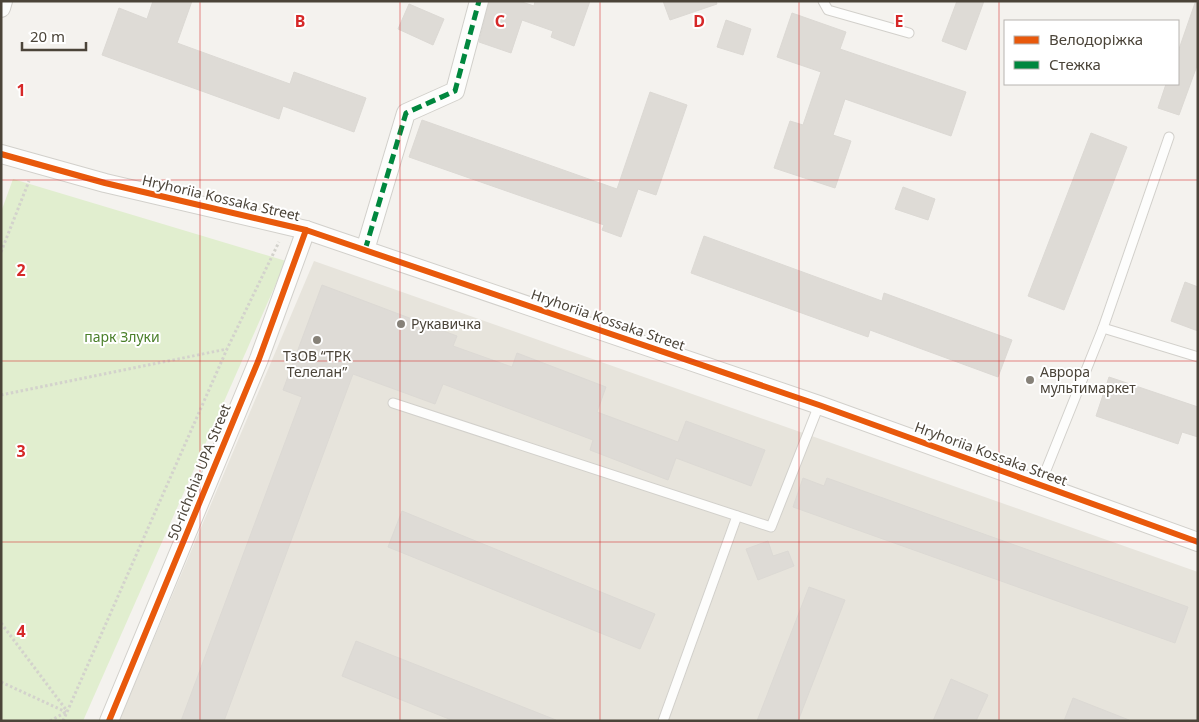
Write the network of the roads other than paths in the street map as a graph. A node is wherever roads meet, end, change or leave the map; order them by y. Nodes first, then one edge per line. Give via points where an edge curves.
1 (3, 1) edge
2 (479, 1) edge
3 (823, 1) edge
4 (1, 8) edge
5 (909, 33) dead end
6 (1169, 137) dead end
7 (1, 154) edge
8 (306, 230) junction
9 (365, 250) junction
10 (1103, 328) junction
11 (1198, 357) edge
12 (393, 403) dead end
13 (819, 405) junction
14 (1040, 485) junction
15 (737, 516) junction
16 (1198, 542) edge
17 (110, 721) edge
18 (663, 721) edge

1 - 4 street
2 - 9 street via 455,91 406,113
3 - 5 lane via 828,10
6 - 10 lane
7 - 8 street, Hryhoriia Kossaka Street via 105,183
8 - 9 street, Hryhoriia Kossaka Street
8 - 17 street, 50-richchia UPA Street via 259,359
9 - 13 street, Hryhoriia Kossaka Street
10 - 11 lane
10 - 14 lane
12 - 15 lane
13 - 14 street, Hryhoriia Kossaka Street
13 - 15 lane via 771,527
14 - 16 street, Hryhoriia Kossaka Street
15 - 18 lane

